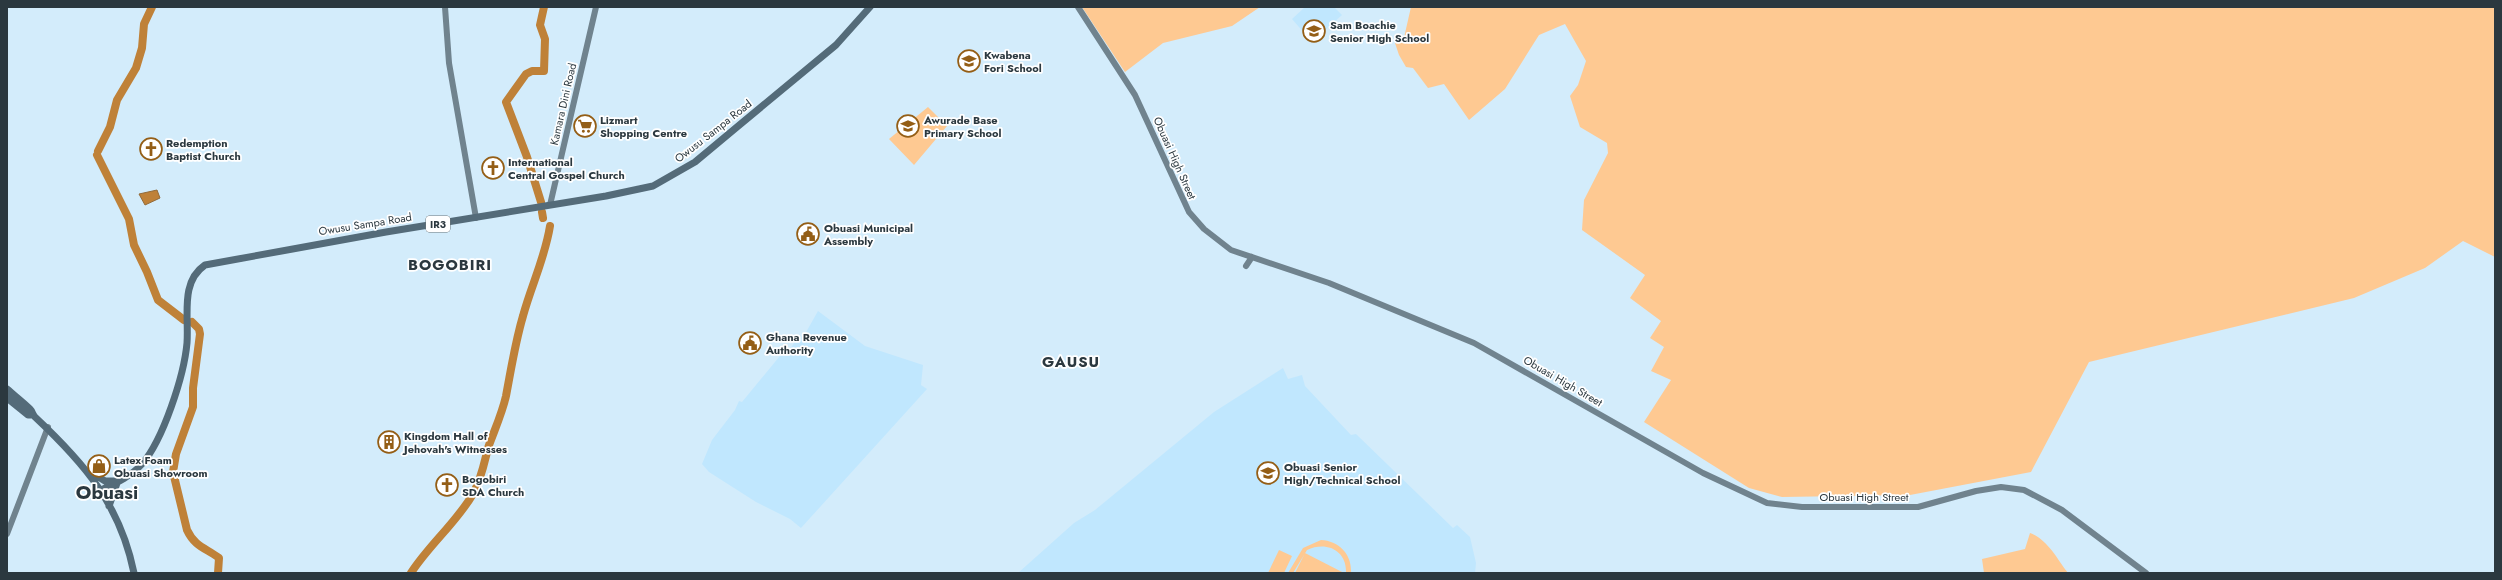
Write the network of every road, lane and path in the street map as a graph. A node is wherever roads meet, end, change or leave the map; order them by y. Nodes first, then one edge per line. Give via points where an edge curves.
1 (445, 7) edge
2 (596, 7) edge
3 (870, 7) edge
4 (1078, 7) edge
5 (550, 206) junction
6 (476, 218) junction
7 (1252, 257) junction
8 (1246, 266) dead end
9 (7, 390) edge
10 (7, 398) edge
11 (33, 415) junction
12 (48, 428) junction
13 (88, 471) junction
14 (119, 482) junction
15 (101, 490) junction
16 (109, 506) junction
17 (7, 534) edge
18 (134, 573) edge
19 (2146, 573) edge

1 - 6 street via 449,63
2 - 5 street, Kamara Dini Road
3 - 5 main road, Owusu Sampa Road / IR3 via 836,45 695,162 668,178 640,190
4 - 7 street, Obuasi High Street via 1135,95 1189,212 1218,241 1231,250
5 - 6 main road, Owusu Sampa Road / IR3
6 - 14 main road, Owusu Sampa Road / IR3 via 214,262 198,269 188,289 185,361 164,424 150,454 132,473
7 - 8 street
7 - 19 street, Obuasi High Street via 1328,283 1474,343 1703,473 1757,499 1779,505 1802,507 1918,507 1995,488 2024,490 2062,510
9 - 11 main road via 31,409
10 - 11 main road via 28,415
11 - 12 main road
12 - 13 main road
12 - 17 street
13 - 14 main road via 105,481
13 - 15 main road
14 - 15 main road, Owusu Sampa Road / IR3
14 - 16 main road
15 - 16 main road
16 - 18 main road

